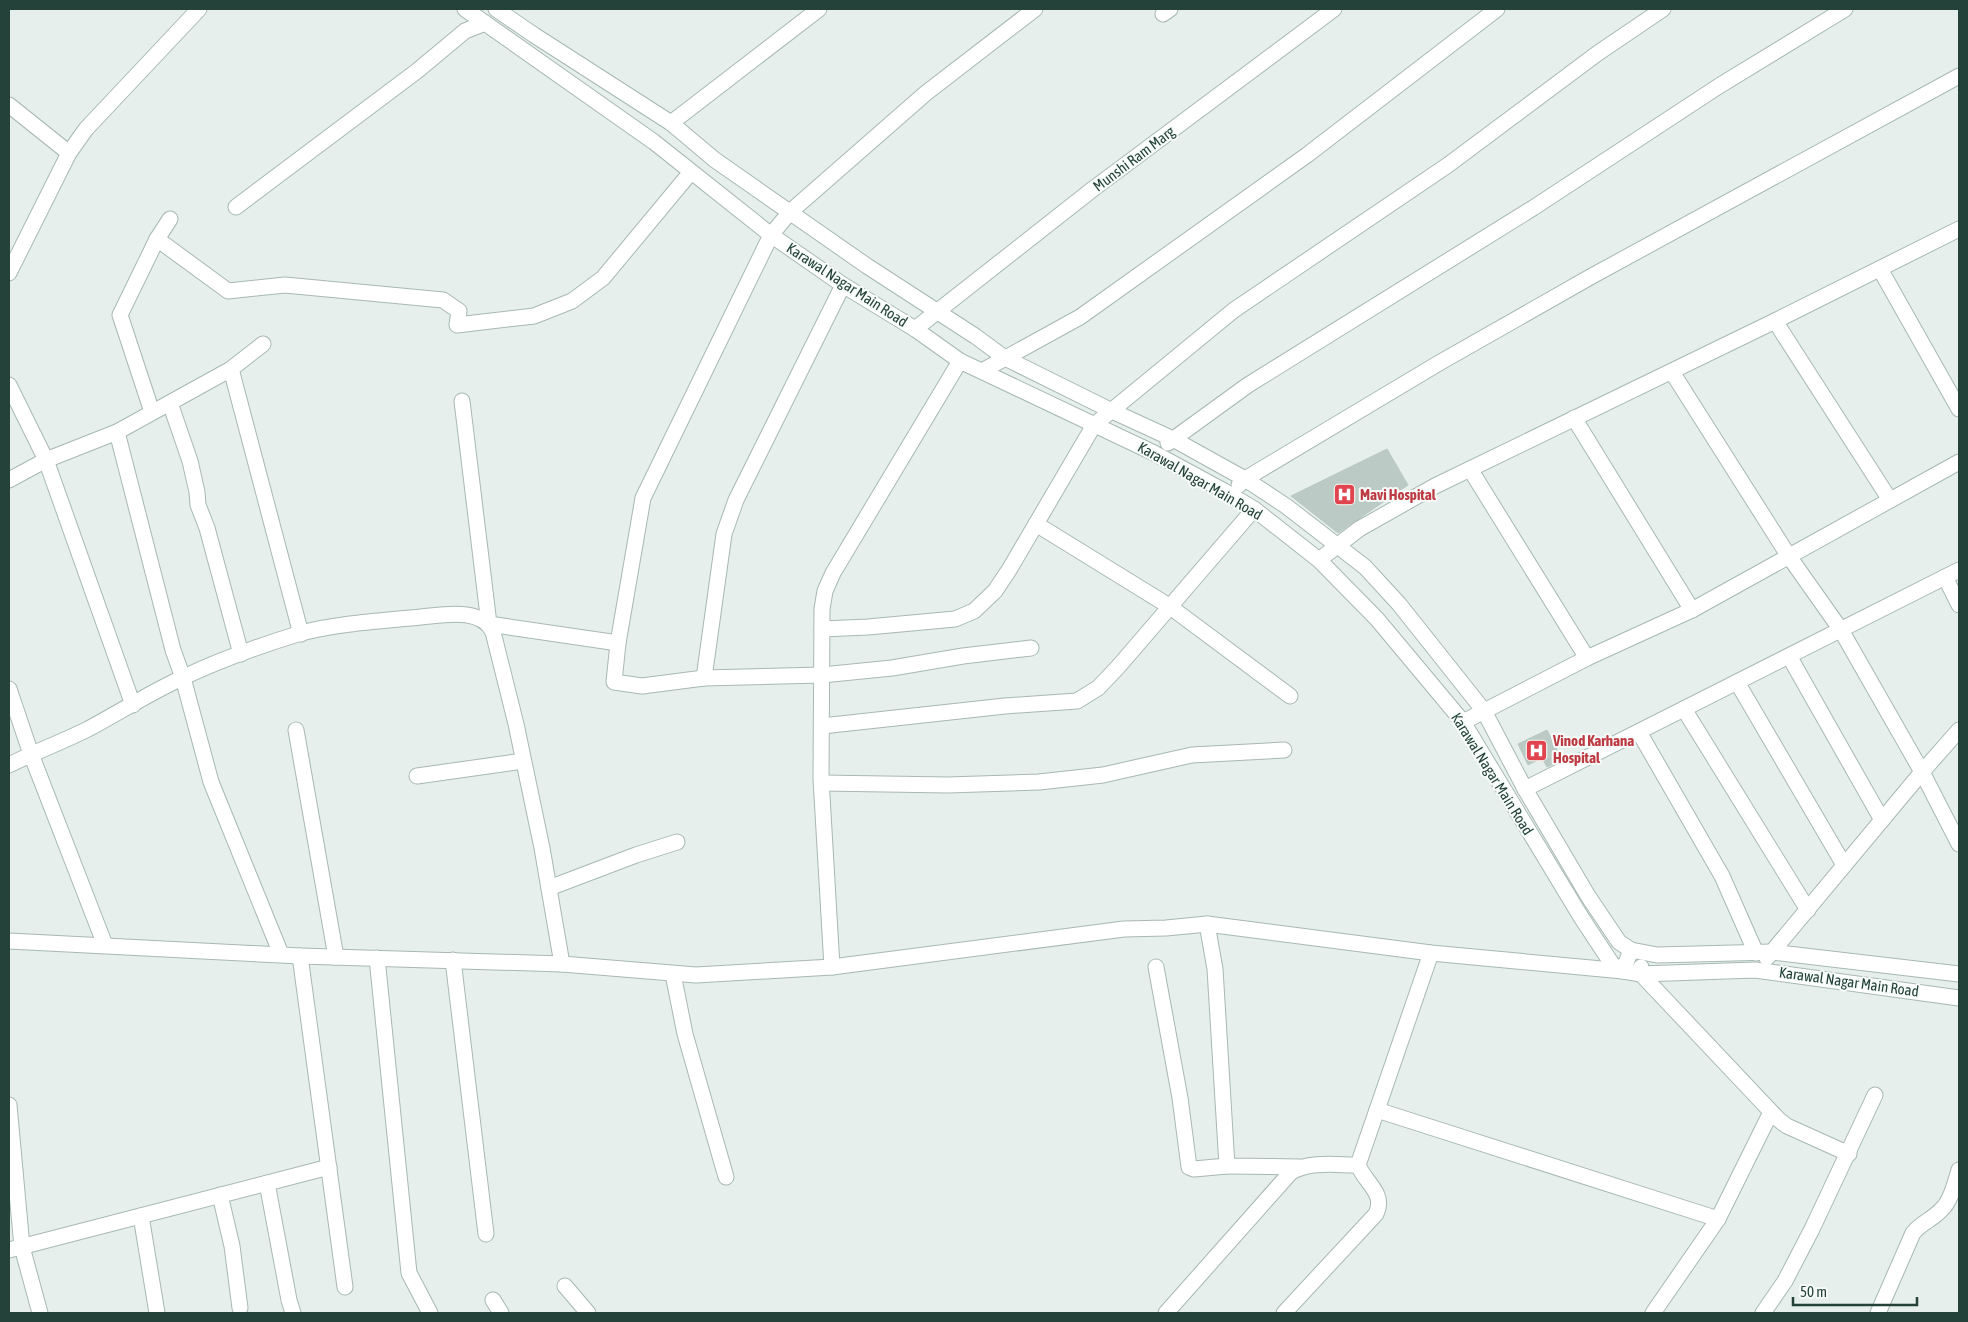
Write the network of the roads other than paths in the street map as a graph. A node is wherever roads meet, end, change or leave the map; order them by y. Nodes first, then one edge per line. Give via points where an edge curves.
1 (199, 9) edge
2 (465, 9) edge
3 (496, 9) edge
4 (819, 9) edge
5 (1035, 9) edge
6 (1334, 9) edge
7 (1498, 9) edge
8 (1663, 9) edge
9 (1844, 9) edge
10 (485, 23) junction
11 (1959, 76) edge
12 (9, 105) edge
13 (671, 123) junction
14 (69, 153) junction
15 (691, 172) junction
16 (236, 207) dead end
17 (790, 212) junction
18 (170, 219) dead end
19 (1959, 229) edge
20 (772, 235) junction
21 (157, 239) junction
22 (1880, 269) junction
23 (9, 273) edge
24 (843, 285) junction
25 (937, 311) junction
26 (1775, 321) junction
27 (915, 329) junction
28 (263, 344) dead end
29 (1005, 358) junction
30 (960, 360) junction
31 (231, 369) junction
32 (982, 371) junction
33 (1672, 372) junction
34 (9, 385) edge
35 (462, 401) dead end
36 (170, 403) junction
37 (13, 404) edge
38 (1959, 408) edge
39 (1112, 411) junction
40 (152, 412) junction
41 (1574, 418) junction
42 (1094, 425) junction
43 (117, 432) junction
44 (1174, 439) junction
45 (1154, 453) junction
46 (46, 460) junction
47 (1959, 462) edge
48 (1470, 469) junction
49 (1244, 478) junction
50 (9, 480) edge
51 (1230, 495) junction
52 (1890, 500) junction
53 (1254, 509) junction
54 (1036, 524) junction
55 (1337, 546) junction
56 (1788, 555) junction
57 (1319, 560) junction
58 (1959, 570) edge
59 (1945, 577) junction
60 (1959, 605) edge
61 (1169, 606) junction
62 (1692, 610) junction
63 (489, 624) junction
64 (822, 629) junction
65 (1841, 630) junction
66 (301, 634) junction
67 (618, 643) junction
68 (1031, 648) dead end
69 (240, 654) junction
70 (1789, 656) junction
71 (1587, 658) junction
72 (822, 675) junction
73 (183, 678) junction
74 (704, 678) junction
75 (1737, 682) junction
76 (9, 689) edge
77 (1290, 696) dead end
78 (133, 705) junction
79 (1684, 709) junction
80 (1484, 711) junction
81 (1463, 722) junction
82 (822, 726) junction
83 (296, 730) dead end
84 (1959, 730) edge
85 (1639, 732) junction
86 (1284, 750) dead end
87 (32, 754) junction
88 (523, 761) junction
89 (9, 765) edge
90 (1922, 772) junction
91 (417, 776) dead end
92 (822, 784) junction
93 (1525, 789) junction
94 (1882, 820) junction
95 (677, 842) dead end
96 (1959, 844) edge
97 (1844, 865) junction
98 (549, 888) junction
99 (1808, 910) junction
100 (1207, 924) junction
101 (10, 937) edge
102 (105, 945) junction
103 (1637, 951) junction
104 (1772, 952) junction
105 (1756, 953) junction
106 (280, 954) junction
107 (1431, 954) junction
108 (300, 956) junction
109 (336, 957) junction
110 (377, 958) junction
111 (453, 960) junction
112 (562, 964) junction
113 (832, 967) junction
114 (1156, 967) dead end
115 (1755, 970) junction
116 (1623, 971) junction
117 (673, 974) junction
118 (1641, 974) junction
119 (1959, 974) edge
120 (1959, 998) edge
121 (1875, 1095) dead end
122 (9, 1105) edge
123 (1377, 1110) junction
124 (1771, 1112) junction
125 (1849, 1154) junction
126 (1358, 1165) junction
127 (1227, 1166) junction
128 (329, 1167) junction
129 (1300, 1167) junction
130 (1959, 1170) edge
131 (726, 1177) dead end
132 (267, 1183) junction
133 (220, 1195) junction
134 (141, 1216) junction
135 (1718, 1219) junction
136 (486, 1234) dead end
137 (15, 1249) edge
138 (565, 1286) dead end
139 (345, 1287) dead end
140 (493, 1300) dead end
141 (290, 1307) edge
142 (240, 1308) dead end
143 (40, 1313) edge
144 (157, 1313) edge
145 (430, 1313) edge
146 (501, 1313) edge
147 (588, 1313) edge
148 (1166, 1313) edge
149 (1284, 1313) edge
150 (1653, 1313) edge
151 (1763, 1313) edge
152 (1878, 1313) edge

1 - 14 street via 86,129
2 - 10 street, Karawal Nagar Main Road
3 - 13 street, Karawal Nagar Main Road
4 - 13 street
5 - 17 street via 926,92
6 - 25 street, Munshi Ram Marg via 1093,189
7 - 29 street via 1307,155 1088,311
8 - 39 street via 1598,53 1448,165 1234,310
9 - 44 street via 1719,86 1525,214 1248,385
10 - 15 street, Karawal Nagar Main Road via 654,142
10 - 16 street via 465,31
11 - 49 street via 1592,276
12 - 14 street
13 - 17 street, Karawal Nagar Main Road via 715,160
14 - 23 street
15 - 20 street, Karawal Nagar Main Road
15 - 21 street via 603,278 572,301 534,316 457,325 459,311 444,300 286,285 228,291
17 - 20 street
17 - 25 street, Karawal Nagar Main Road
18 - 21 street
19 - 22 street
20 - 24 street, Karawal Nagar Main Road
20 - 67 street via 643,498
21 - 40 street via 120,315
22 - 26 street
22 - 38 street
24 - 27 street, Karawal Nagar Main Road
24 - 74 street via 727,524
25 - 27 street, Munshi Ram Marg
25 - 29 street, Karawal Nagar Main Road
26 - 33 street
26 - 52 street
27 - 30 street, Karawal Nagar Main Road
28 - 31 street
29 - 32 street
29 - 39 street, Karawal Nagar Main Road
30 - 32 street, Karawal Nagar Main Road
30 - 64 street via 833,573 825,591
31 - 36 street
31 - 66 street
32 - 42 street, Karawal Nagar Main Road
33 - 41 street
33 - 56 street
34 - 37 street
35 - 63 street
36 - 40 street
36 - 69 street via 190,462 198,505
37 - 46 street
39 - 42 street
39 - 44 street, Karawal Nagar Main Road
40 - 43 street
41 - 48 street
41 - 62 street
42 - 45 street, Karawal Nagar Main Road
42 - 54 street
43 - 46 street
43 - 73 street
44 - 45 street
44 - 49 street, Karawal Nagar Main Road
45 - 51 street, Karawal Nagar Main Road
46 - 50 street
46 - 78 street
47 - 52 street
48 - 55 street via 1394,508
48 - 71 street
49 - 51 street
49 - 55 street, Karawal Nagar Main Road
51 - 53 street, Karawal Nagar Main Road
52 - 56 street
53 - 57 street, Karawal Nagar Main Road
53 - 61 street
54 - 61 street
54 - 64 street via 995,591 974,611 955,619
55 - 57 street
55 - 80 street, Karawal Nagar Main Road via 1365,567 1399,604
56 - 62 street
56 - 65 street
57 - 81 street, Karawal Nagar Main Road via 1377,618
58 - 59 street
59 - 60 street
59 - 65 street
61 - 77 street
61 - 82 street via 1098,688 1077,701
62 - 71 street
63 - 66 street via 470,615 430,616 335,626
63 - 67 street
63 - 88 street
64 - 72 street
65 - 70 street
65 - 90 street
66 - 69 street
67 - 74 street via 614,682 642,686
68 - 72 street
69 - 73 street
70 - 75 street
70 - 94 street
71 - 80 street
72 - 74 street
72 - 82 street
73 - 78 street
73 - 106 street via 211,782
75 - 79 street
75 - 97 street
76 - 87 street
78 - 87 street
79 - 85 street
79 - 99 street
80 - 81 street
80 - 93 street, Karawal Nagar Main Road
81 - 116 street, Karawal Nagar Main Road via 1581,917 1612,964
82 - 92 street
83 - 109 street
84 - 90 street
85 - 93 street
85 - 105 street via 1722,876
86 - 92 street via 1192,755 1103,775 1039,782
87 - 89 street
87 - 102 street
88 - 91 street
88 - 98 street
90 - 94 street
90 - 96 street
92 - 113 street
93 - 103 street, Karawal Nagar Main Road via 1619,942
94 - 97 street
95 - 98 street
97 - 99 street
98 - 112 street
99 - 104 street
100 - 107 street
100 - 113 street via 1124,929
100 - 127 street via 1215,969
101 - 102 street
102 - 106 street
103 - 105 street, Karawal Nagar Main Road via 1657,955
103 - 116 street
103 - 118 street
104 - 105 street, Karawal Nagar Main Road
104 - 115 street
104 - 119 street, Karawal Nagar Main Road
106 - 108 street
107 - 116 street
107 - 123 street
108 - 109 street
108 - 128 street
109 - 110 street
110 - 111 street
110 - 145 street via 409,1273
111 - 112 street
111 - 136 street
112 - 117 street
113 - 117 street
114 - 127 street via 1189,1167
115 - 118 street, Karawal Nagar Main Road
115 - 120 street, Karawal Nagar Main Road
116 - 118 street, Karawal Nagar Main Road
117 - 131 street via 685,1034
118 - 124 street
121 - 125 street
122 - 137 street via 14,1148
123 - 126 street
123 - 135 street
124 - 125 street via 1787,1126
124 - 135 street
125 - 151 street via 1785,1281
126 - 129 street
126 - 149 street via 1380,1200 1380,1207
127 - 129 street
128 - 132 street
128 - 139 street
129 - 148 street via 1284,1178
130 - 152 street via 1942,1209 1913,1233
132 - 133 street
132 - 141 street
133 - 134 street
133 - 142 street via 232,1246
134 - 137 street
134 - 144 street
135 - 150 street
137 - 143 street
138 - 147 street
140 - 146 street

